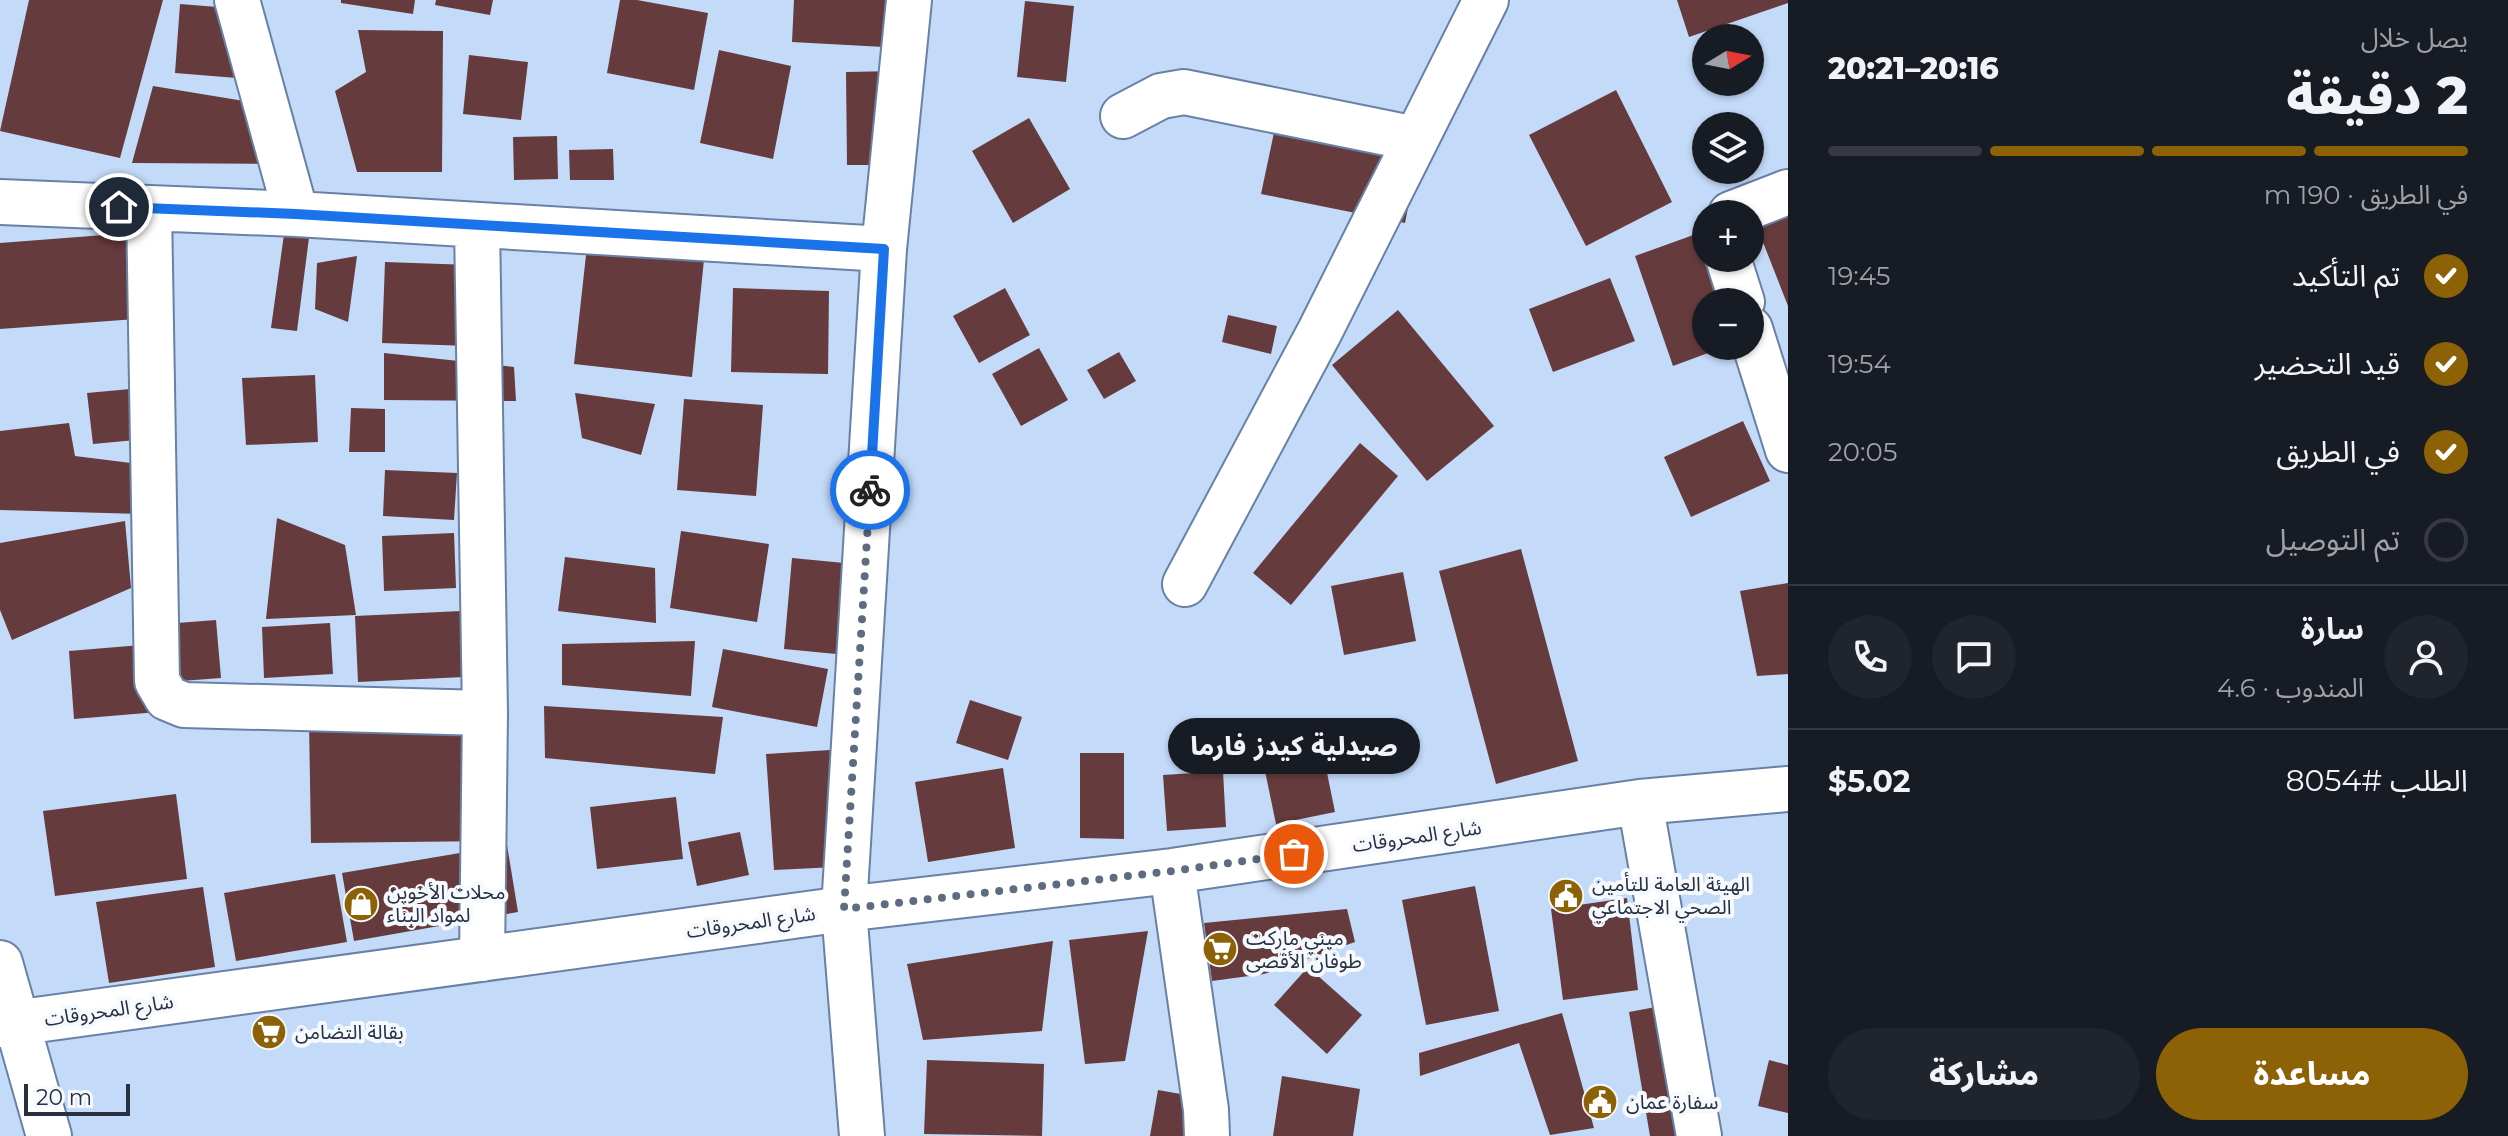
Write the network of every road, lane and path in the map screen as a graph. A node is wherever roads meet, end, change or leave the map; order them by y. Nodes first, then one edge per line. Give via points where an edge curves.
1 (237, 0) edge
2 (909, 0) edge
3 (1486, 0) edge
4 (1123, 116) dead end
5 (1416, 139) junction
6 (1788, 192) edge
7 (1764, 201) edge
8 (0, 202) edge
9 (149, 208) junction
10 (296, 214) junction
11 (477, 225) junction
12 (884, 249) junction
13 (1760, 360) edge
14 (1788, 450) edge
15 (1185, 584) dead end
16 (485, 713) junction
17 (1788, 789) edge
18 (1640, 802) junction
19 (1172, 871) junction
20 (844, 909) junction
21 (482, 959) junction
22 (0, 963) edge
23 (8, 1024) edge
24 (49, 1136) edge
25 (862, 1136) edge
26 (1207, 1136) edge
27 (1699, 1136) edge

1 - 10 street
2 - 12 street
3 - 5 street
4 - 5 street via 1161,96 1184,92
5 - 15 street
6 - 7 street
8 - 9 street
9 - 10 street
9 - 16 street via 157,681 167,698 184,705
10 - 11 street
11 - 12 street
11 - 16 street
12 - 20 street
13 - 14 street
16 - 21 street
17 - 18 street, شارع المحروقات
18 - 19 street, شارع المحروقات
18 - 27 street
19 - 20 street, شارع المحروقات
19 - 26 street
20 - 21 street, شارع المحروقات
20 - 25 street
21 - 23 street, شارع المحروقات
22 - 23 street
23 - 24 street

